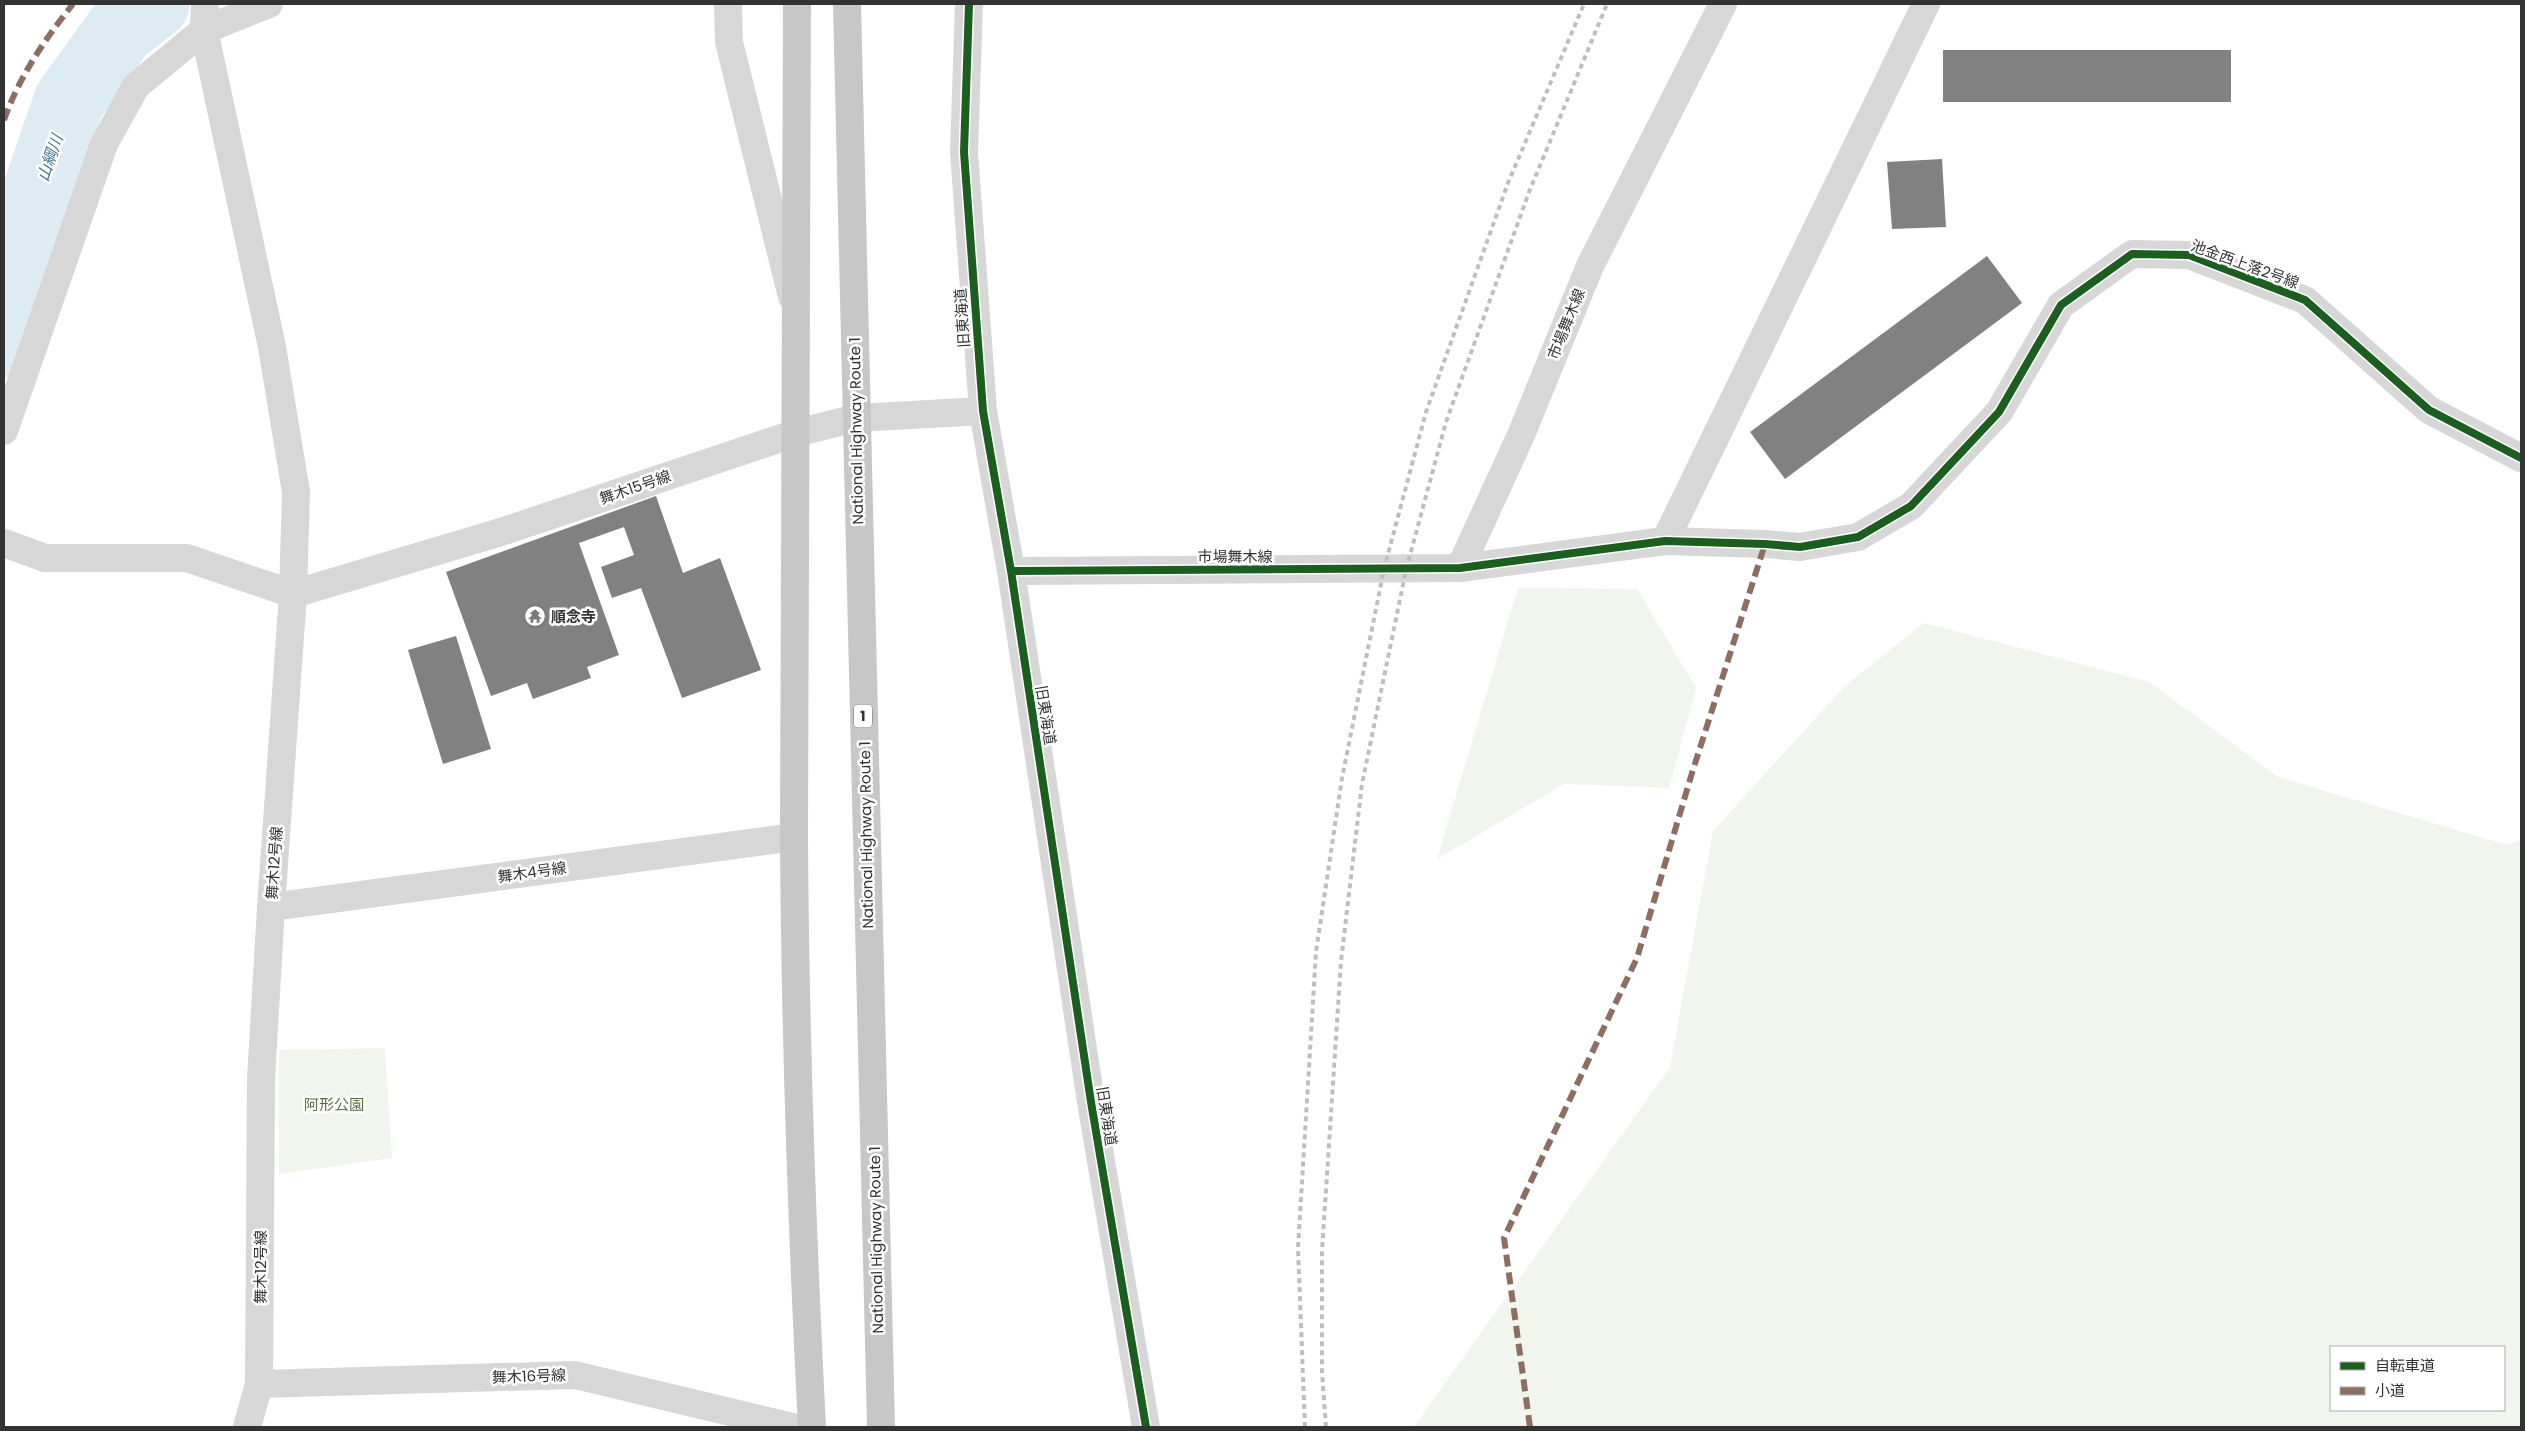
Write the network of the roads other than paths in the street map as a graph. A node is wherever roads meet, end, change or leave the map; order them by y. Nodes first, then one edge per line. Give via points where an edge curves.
1 (269, 4) edge
2 (728, 4) edge
3 (797, 4) edge
4 (847, 4) edge
5 (969, 4) edge
6 (1723, 4) edge
7 (1926, 4) edge
8 (204, 17) edge
9 (798, 322) junction
10 (983, 412) junction
11 (856, 418) junction
12 (4, 431) edge
13 (796, 433) junction
14 (2521, 458) edge
15 (1665, 541) junction
16 (10, 550) edge
17 (1460, 568) junction
18 (1011, 571) junction
19 (293, 594) junction
20 (794, 837) junction
21 (270, 907) junction
22 (259, 1384) junction
23 (247, 1427) edge
24 (793, 1427) edge
25 (812, 1427) edge
26 (881, 1427) edge
27 (1146, 1427) edge

1 - 8 street
2 - 9 street via 729,42
3 - 9 highway
4 - 11 highway, National Highway Route 1 / 1
5 - 10 street, 旧東海道 via 964,152
6 - 17 street, 市場舞木線 via 1590,266 1521,435
7 - 15 street
8 - 12 street via 136,86 104,144
8 - 19 street, 舞木12号線 via 272,347 296,492
9 - 13 highway
10 - 11 street, 舞木15号線
10 - 18 street, 旧東海道
11 - 13 street, 舞木15号線
11 - 26 highway, National Highway Route 1 / 1
13 - 19 street, 舞木15号線 via 501,532
13 - 20 highway
14 - 15 street, 池金西上落2号線 via 2429,410 2305,300 2189,255 2132,254 2061,305 1999,412 1911,506 1858,537 1800,547
15 - 17 street, 池金西上落2号線
16 - 19 street via 45,558 187,558
17 - 18 street, 市場舞木線
18 - 27 street, 旧東海道 via 1094,1122
19 - 21 street, 舞木12号線
20 - 21 street, 舞木4号線
20 - 25 highway via 801,1213
21 - 22 street, 舞木12号線 via 261,1079
22 - 23 street, 舞木12号線
22 - 24 street, 舞木16号線 via 575,1375

